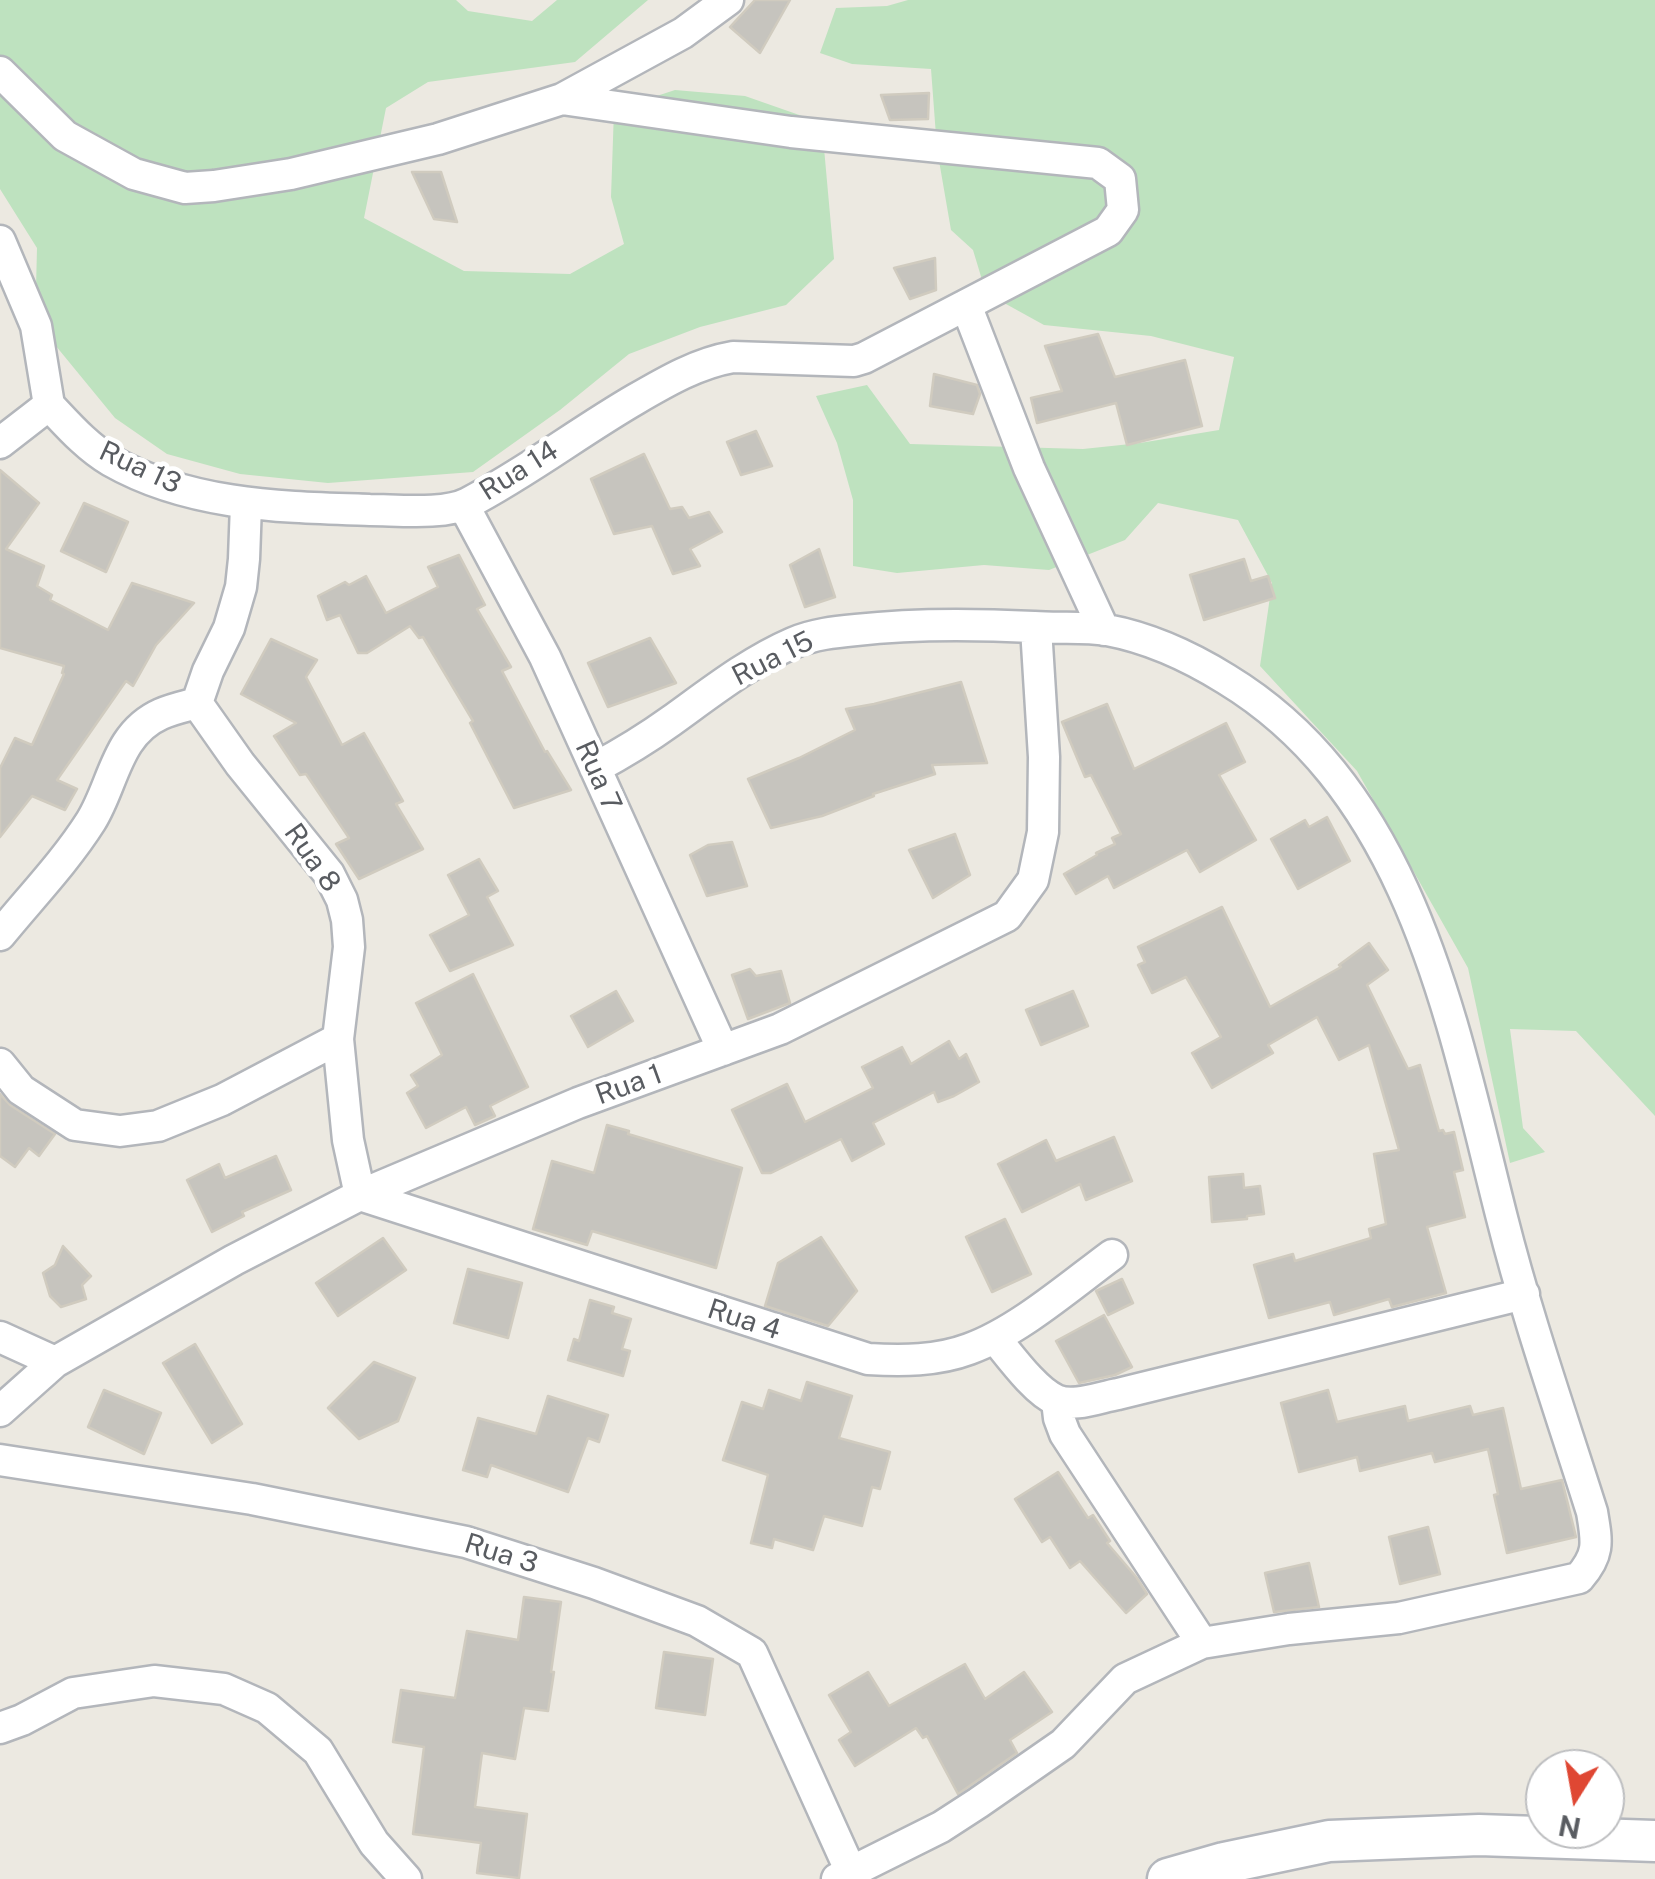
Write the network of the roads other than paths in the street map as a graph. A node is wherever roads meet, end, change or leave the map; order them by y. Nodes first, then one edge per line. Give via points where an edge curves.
1 (728, 0) edge
2 (0, 72) edge
3 (562, 100) junction
4 (0, 241) edge
5 (966, 305) junction
6 (49, 406) junction
7 (0, 443) edge
8 (246, 504) junction
9 (464, 506) junction
10 (1036, 628) junction
11 (1104, 630) junction
12 (198, 703) junction
13 (595, 768) junction
14 (0, 935) edge
15 (338, 1039) junction
16 (722, 1050) junction
17 (0, 1064) edge
18 (360, 1195) junction
19 (1112, 1255) dead end
20 (1524, 1294) junction
21 (0, 1337) edge
22 (995, 1338) junction
23 (55, 1362) junction
24 (1058, 1401) junction
25 (0, 1411) edge
26 (0, 1460) edge
27 (1202, 1643) junction
28 (0, 1728) edge
29 (1655, 1841) edge
30 (844, 1876) edge
31 (406, 1879) edge
32 (1168, 1879) edge

1 - 3 street via 683,33
2 - 3 street via 65,136 134,174 185,188 291,174
3 - 5 street via 791,132 1098,163 1120,179 1123,210 1108,231
4 - 6 street via 36,326
5 - 9 street, Rua 14 via 854,361 714,360 648,392
5 - 11 street via 1028,468
6 - 7 street
6 - 8 street, Rua 13 via 111,460 172,487
8 - 9 street, Rua 14 via 424,511
8 - 12 street via 241,587
9 - 13 street, Rua 7
10 - 11 street, Rua 15
10 - 13 street, Rua 15 via 894,626 824,633 751,666
10 - 16 street, Rua 1 via 1044,757 1043,832 1033,880 1006,916 780,1029
11 - 20 street, Rua 15 via 1190,657 1255,696 1309,743 1356,802 1404,889 1435,972
12 - 14 street via 158,715 132,735 93,818
12 - 15 street, Rua 8 via 342,900 349,947
13 - 16 street, Rua 7
15 - 17 street via 222,1100 158,1126 120,1132 75,1125 21,1090
15 - 18 street, Rua 8
16 - 18 street, Rua 1
18 - 22 street, Rua 4 via 868,1360 932,1358
18 - 23 street, Rua 1
19 - 22 street, Rua 4
20 - 24 street via 1118,1394
20 - 27 street, Rua 15 via 1592,1512 1593,1562 1579,1578 1398,1618
21 - 23 street
22 - 24 street
23 - 25 street, Rua 1
24 - 27 street via 1058,1418 1072,1446
26 - 30 street, Rua 3 via 252,1499 466,1542 697,1621 752,1653
27 - 30 street, Rua 15 via 1125,1679 1063,1744 966,1811
28 - 31 street via 73,1693 154,1681 224,1689 267,1708 318,1750 374,1844
29 - 32 street via 1479,1835 1329,1841

